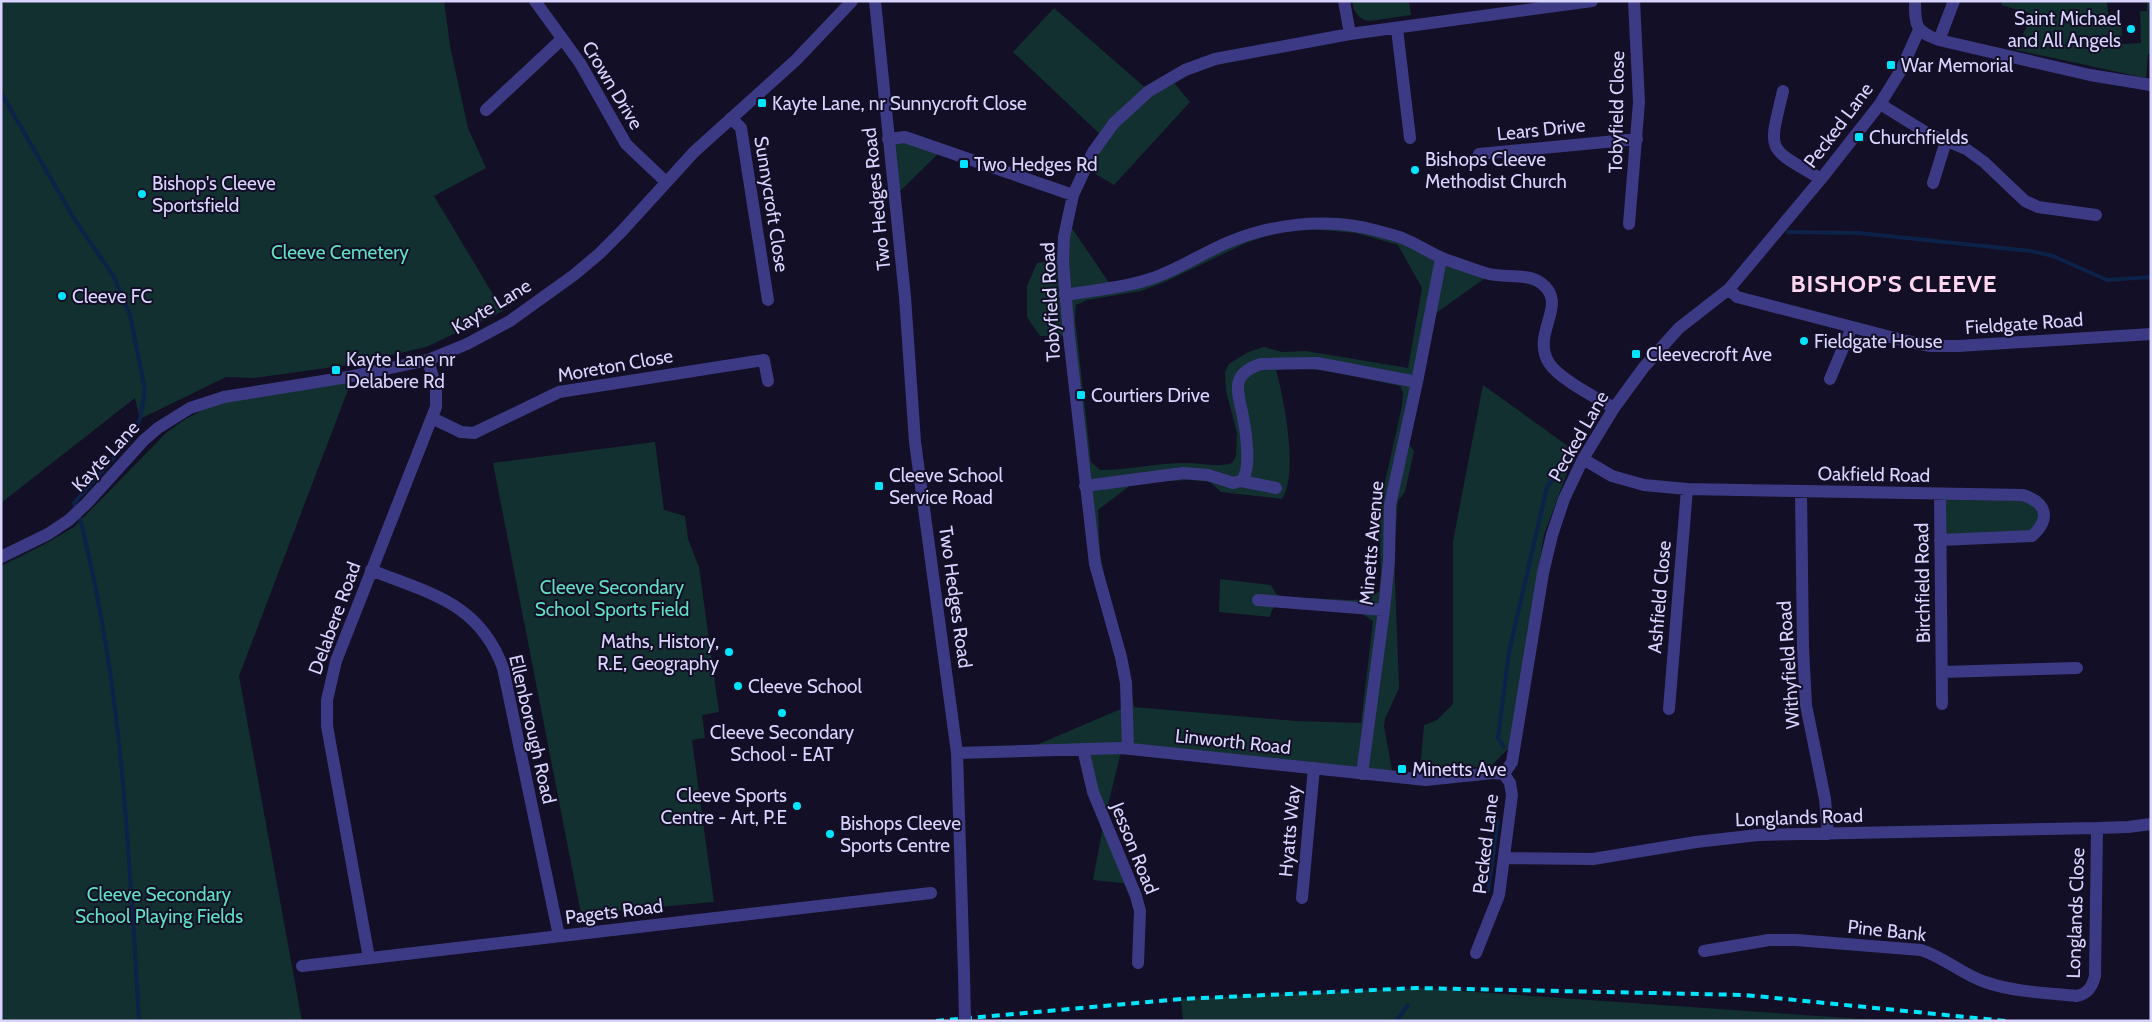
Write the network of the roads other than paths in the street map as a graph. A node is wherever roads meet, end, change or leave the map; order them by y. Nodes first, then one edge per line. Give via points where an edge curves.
1 (535, 1) edge
2 (852, 1) edge
3 (874, 1) edge
4 (1344, 1) edge
5 (1592, 1) edge
6 (1634, 1) edge
7 (1915, 1) edge
8 (1954, 1) edge
9 (1397, 29) junction
10 (1919, 30) junction
11 (1350, 34) junction
12 (562, 39) junction
13 (1939, 40) junction
14 (2151, 85) edge
15 (1783, 91) dead end
16 (1880, 104) junction
17 (486, 110) dead end
18 (732, 118) junction
19 (1410, 138) dead end
20 (888, 139) junction
21 (1637, 139) junction
22 (1946, 141) junction
23 (1479, 154) dead end
24 (1821, 179) junction
25 (666, 182) junction
26 (1933, 183) dead end
27 (1072, 195) junction
28 (2096, 215) dead end
29 (1629, 224) dead end
30 (1441, 258) junction
31 (1729, 289) junction
32 (1065, 295) junction
33 (768, 300) dead end
34 (1851, 328) junction
35 (2151, 334) edge
36 (428, 360) junction
37 (1830, 379) dead end
38 (768, 381) dead end
39 (1417, 382) junction
40 (1614, 408) junction
41 (432, 418) junction
42 (1582, 459) junction
43 (1241, 481) junction
44 (1085, 486) junction
45 (1276, 488) dead end
46 (1686, 489) junction
47 (1801, 492) junction
48 (1940, 494) junction
49 (1940, 540) junction
50 (1, 557) edge
51 (371, 570) junction
52 (1258, 600) dead end
53 (1384, 610) junction
54 (2077, 668) dead end
55 (1942, 672) junction
56 (1942, 704) dead end
57 (1669, 709) dead end
58 (1083, 748) junction
59 (1128, 748) junction
60 (957, 753) junction
61 (1314, 768) junction
62 (1362, 774) junction
63 (1504, 774) junction
64 (2151, 824) edge
65 (2097, 828) junction
66 (1828, 834) junction
67 (1504, 858) junction
68 (930, 892) dead end
69 (1302, 898) dead end
70 (559, 936) junction
71 (1704, 951) dead end
72 (1476, 953) dead end
73 (369, 958) junction
74 (1138, 963) dead end
75 (302, 966) dead end
76 (2088, 992) joint
77 (965, 1021) edge

1 - 12 street, Crown Drive
2 - 18 street, Kayte Lane via 796,60
3 - 20 street, Two Hedges Road
4 - 11 street
5 - 9 street, Tobyfield Road
6 - 21 street, Tobyfield Close via 1639,102
7 - 10 street
8 - 13 street
9 - 11 street, Tobyfield Road
9 - 19 street
10 - 13 street
10 - 16 street, Pecked Lane via 1901,70
11 - 27 street, Tobyfield Road via 1230,55 1199,64 1170,78 1138,101 1114,124 1093,152
12 - 17 street
12 - 25 street, Crown Drive via 580,63 626,144
13 - 14 street via 2090,75
15 - 24 street via 1773,130 1774,145 1780,154
16 - 22 street via 1906,122
16 - 24 street, Pecked Lane
18 - 25 street, Kayte Lane
18 - 33 street, Sunnycroft Close via 741,128
20 - 27 street via 905,137
20 - 60 street, Two Hedges Road via 905,297 915,442
21 - 23 street, Lears Drive
21 - 29 street, Tobyfield Close
22 - 26 street
22 - 28 street via 1966,149 2025,200 2038,207
24 - 31 street, Pecked Lane
25 - 36 street, Kayte Lane via 622,232 574,275 506,323
27 - 32 street, Tobyfield Road via 1063,249
30 - 32 street via 1384,232 1345,225 1299,225 1267,230 1228,242 1149,280
30 - 39 street, Minetts Avenue
30 - 40 street via 1491,274 1529,278 1544,286 1552,303 1543,338 1549,364 1559,374
31 - 34 street, Fieldgate Road via 1737,297
31 - 40 street, Pecked Lane via 1680,328 1644,367
32 - 44 street, Tobyfield Road
34 - 35 street, Fieldgate Road via 1906,342 1944,346
34 - 37 street
36 - 41 street, Delabere Road via 437,397
36 - 50 street, Kayte Lane via 224,397 190,408 144,440 69,520
38 - 41 street, Moreton Close via 764,360 559,392 474,433 461,432
39 - 43 street via 1317,363 1254,366 1242,375 1236,389 1244,418 1247,455 1247,472
39 - 53 street, Minetts Avenue via 1390,505
40 - 42 street, Pecked Lane
41 - 51 street, Delabere Road
42 - 46 street, Oakfield Road via 1612,476 1644,485
42 - 63 street, Pecked Lane via 1552,535 1512,762
43 - 44 street via 1233,483 1208,475 1183,473
43 - 45 street
44 - 59 street, Tobyfield Road via 1095,564 1126,684
46 - 47 street, Oakfield Road
46 - 57 street, Ashfield Close
47 - 48 street, Oakfield Road
47 - 66 street, Withyfield Road via 1806,705 1825,800
48 - 49 street, Birchfield Road
48 - 49 street, Oakfield Road via 2023,495 2036,499 2043,509 2040,529 2032,536
49 - 55 street, Birchfield Road
51 - 70 street, Ellenborough Road via 451,602 479,626 498,655
51 - 73 street, Delabere Road via 336,662 326,713
52 - 53 street
53 - 62 street, Minetts Avenue
54 - 55 street
55 - 56 street, Birchfield Road
58 - 59 street, Linworth Road
58 - 60 street, Linworth Road
58 - 74 street, Jesson Road via 1093,792 1140,911
59 - 61 street, Linworth Road
60 - 77 street, Two Hedges Road, bridge
61 - 62 street, Linworth Road
61 - 69 street, Hyatts Way
62 - 63 street, Linworth Road via 1426,780
63 - 67 street, Pecked Lane via 1512,795
64 - 65 street, Longlands Close
65 - 66 street, Longlands Road
65 - 76 street, Longlands Close via 2094,976
66 - 67 street, Longlands Road via 1758,835 1593,859
67 - 72 street, Pecked Lane via 1499,895
68 - 70 street, Pagets Road
70 - 73 street, Pagets Road
71 - 76 street, Pine Bank via 1768,940 1920,950 1984,982 2076,996
73 - 75 street, Pagets Road

